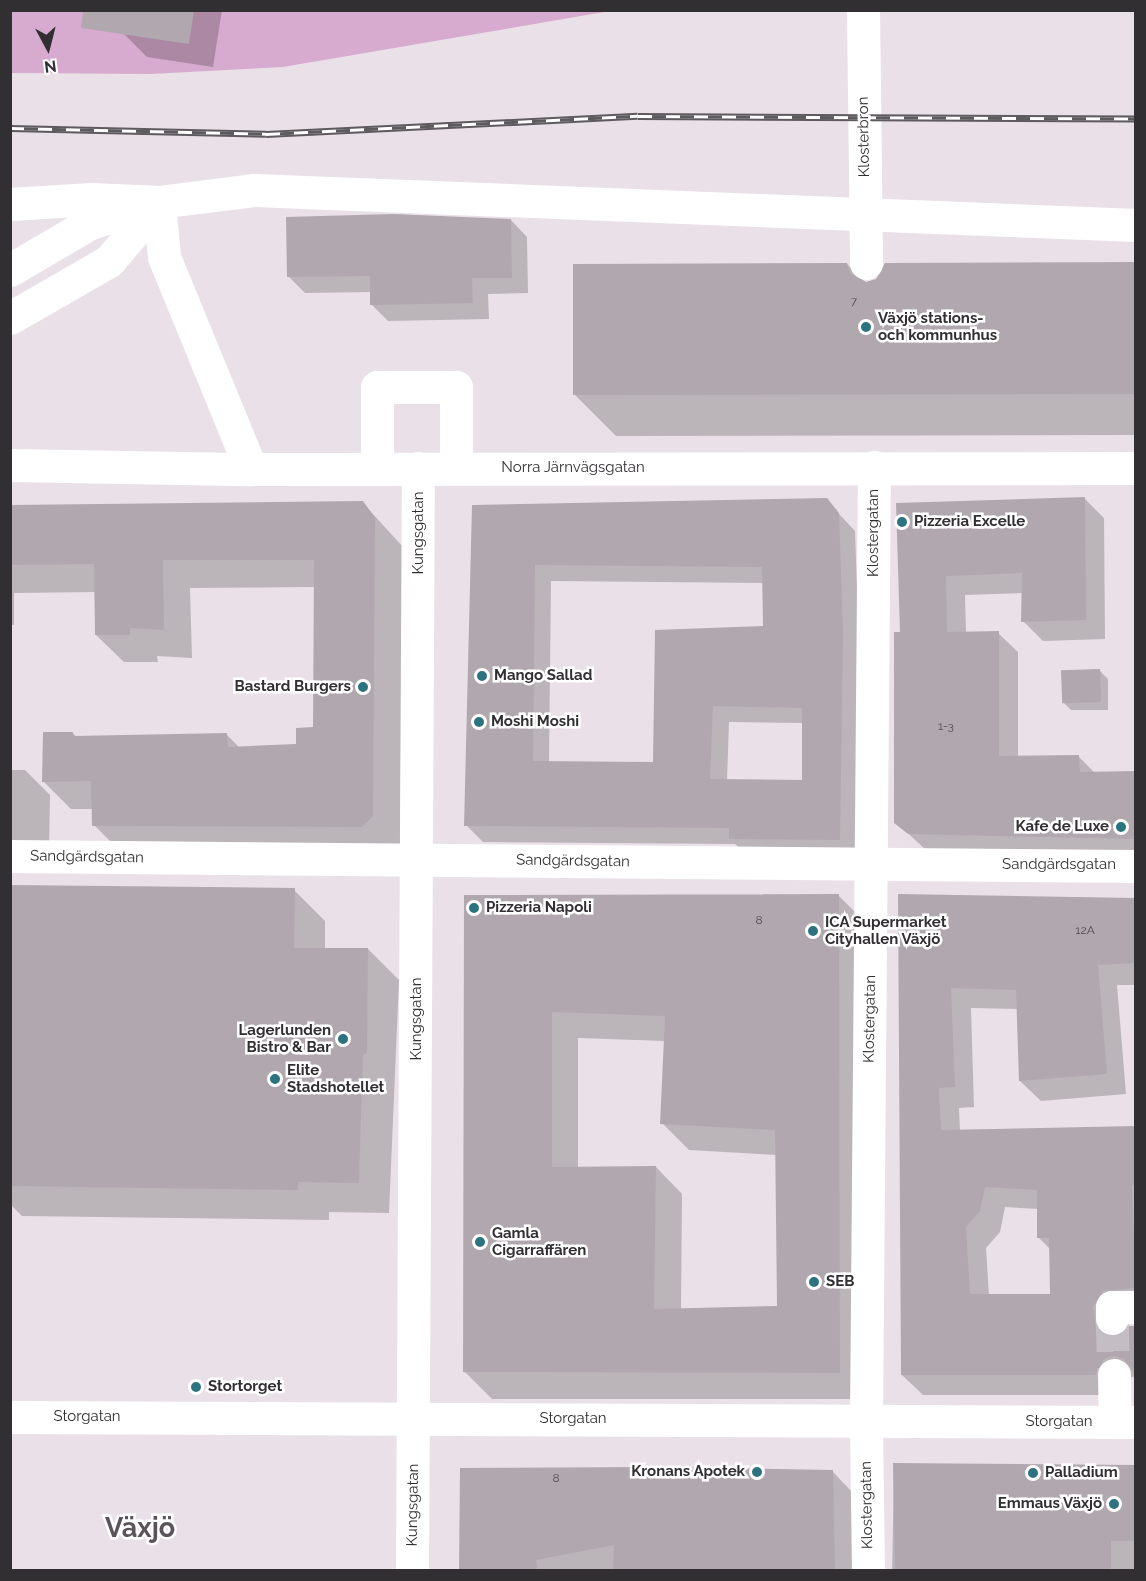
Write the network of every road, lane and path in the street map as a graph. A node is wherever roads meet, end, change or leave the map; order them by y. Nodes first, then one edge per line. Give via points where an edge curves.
1 (863, 10) edge
2 (159, 202) junction
3 (10, 204) edge
4 (1136, 225) edge
5 (866, 263) dead end
6 (10, 270) edge
7 (10, 318) edge
8 (10, 465) edge
9 (874, 467) junction
10 (363, 468) junction
11 (418, 468) junction
12 (456, 468) junction
13 (1136, 468) edge
14 (252, 469) junction
15 (10, 856) edge
16 (418, 860) junction
17 (872, 864) junction
18 (1136, 866) edge
19 (1114, 1375) tunnel mouth
20 (10, 1417) edge
21 (414, 1418) junction
22 (866, 1421) junction
23 (1125, 1422) edge
24 (412, 1570) edge
25 (868, 1570) edge

1 - 5 street, Klosterbron
2 - 3 street via 92,199
2 - 4 street via 254,190
2 - 6 street via 90,223
2 - 7 street via 109,261
2 - 14 street via 164,257
8 - 14 street, Norra Järnvägsgatan
9 - 12 street, Norra Järnvägsgatan
9 - 13 street, Norra Järnvägsgatan
9 - 17 street, Klostergatan
10 - 11 street, Norra Järnvägsgatan
10 - 12 street via 377,387 456,387
10 - 14 street, Norra Järnvägsgatan
11 - 12 street, Norra Järnvägsgatan
11 - 16 street, Kungsgatan
15 - 16 street, Sandgärdsgatan
16 - 17 street, Sandgärdsgatan
16 - 21 street, Kungsgatan
17 - 18 street, Sandgärdsgatan
17 - 22 street, Klostergatan
19 - 23 street
20 - 21 street, Storgatan
21 - 22 street, Storgatan
21 - 24 street, Kungsgatan
22 - 23 street, Storgatan
22 - 25 street, Klostergatan

